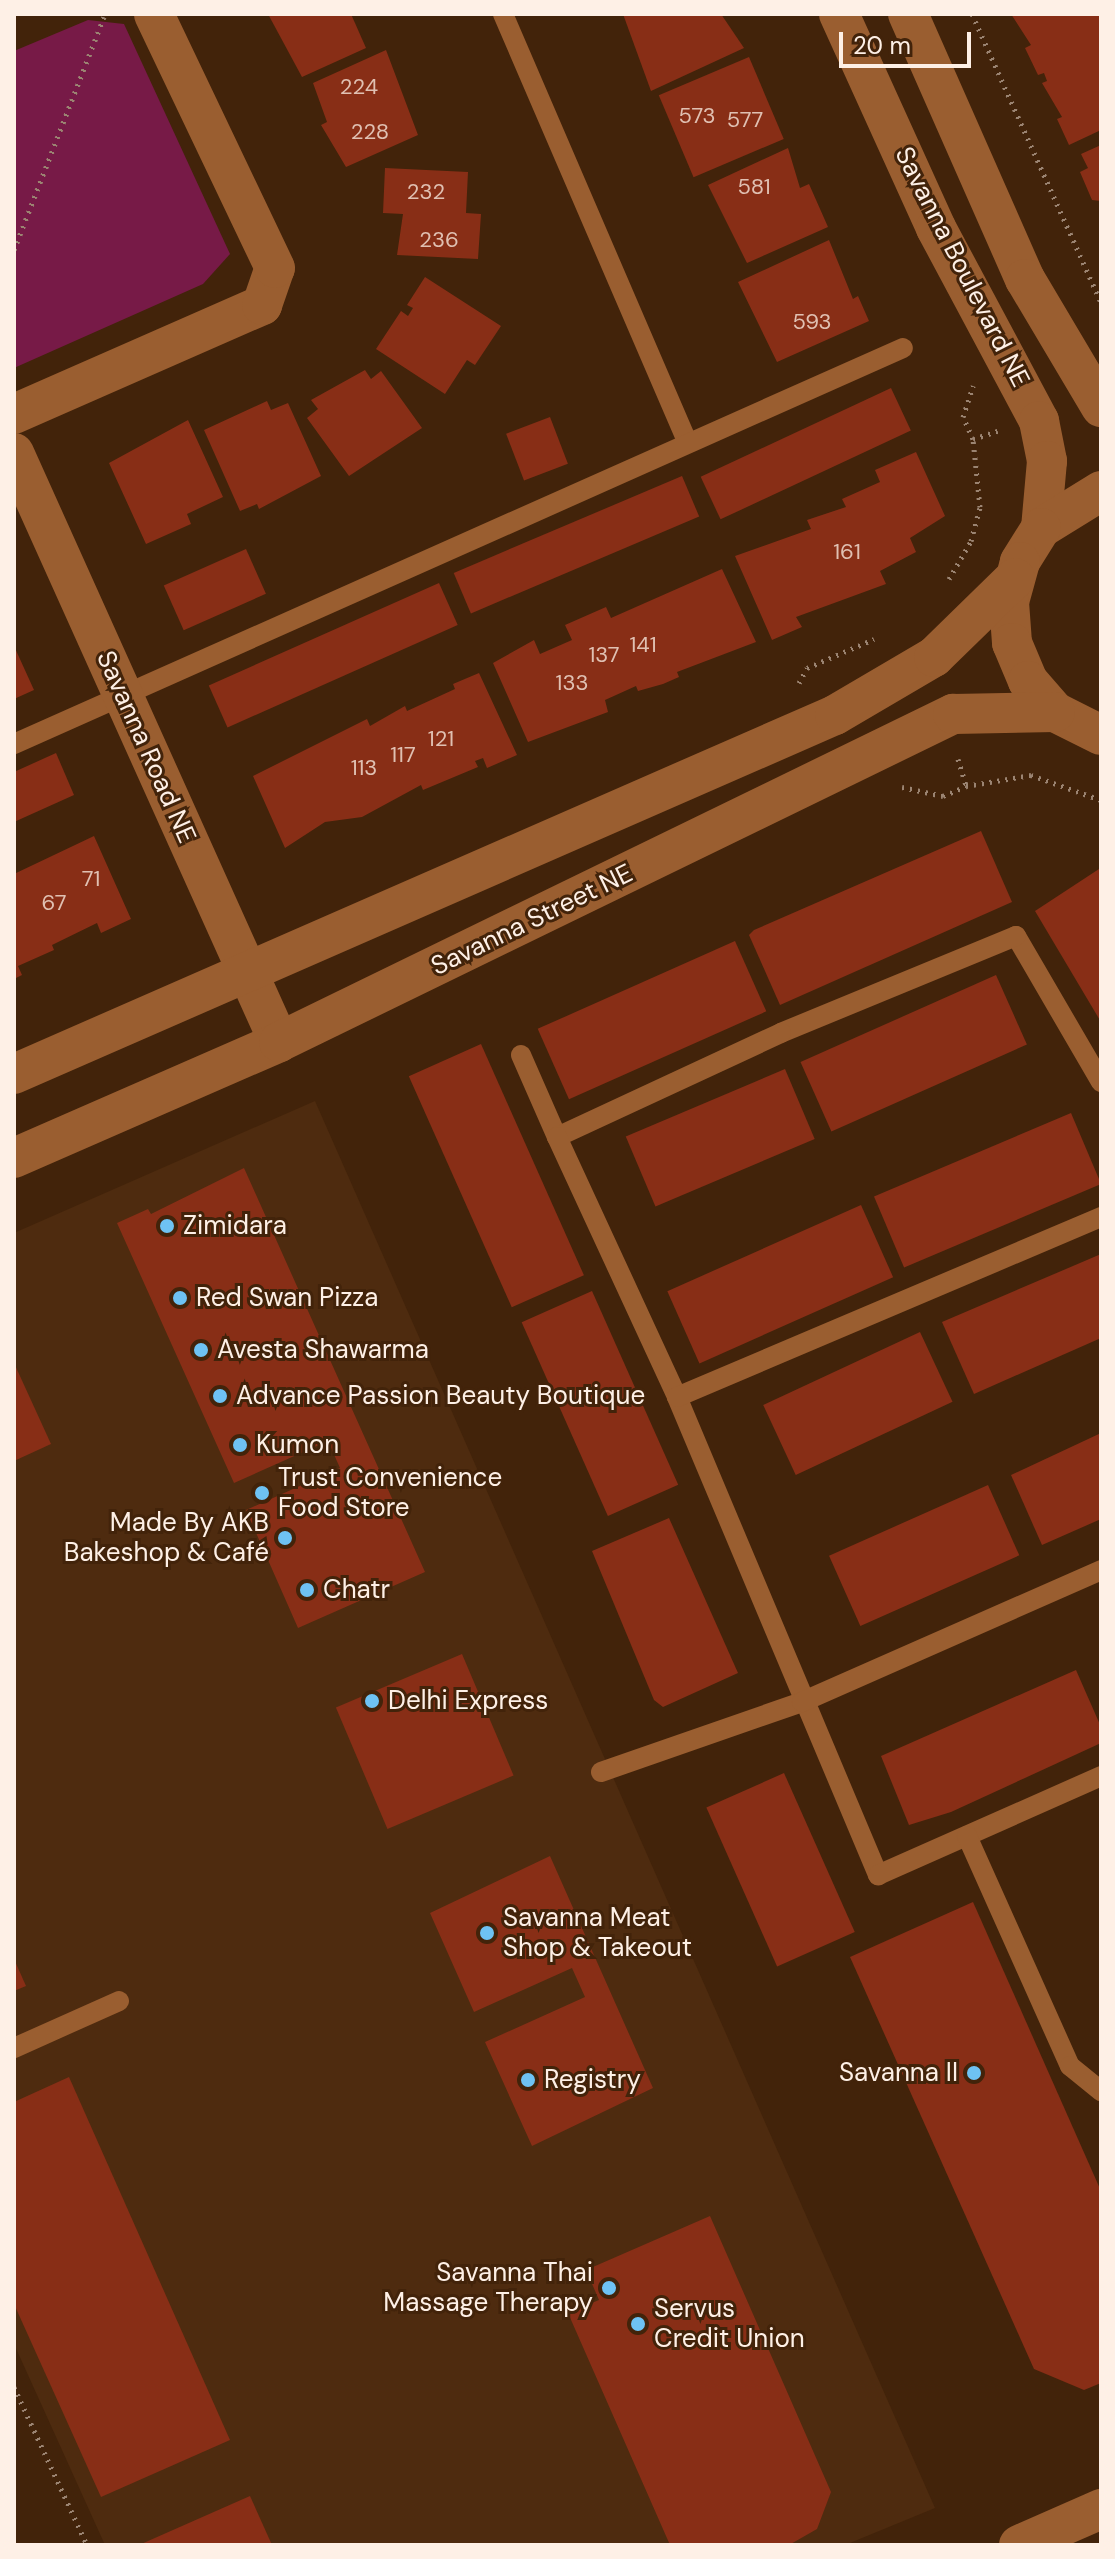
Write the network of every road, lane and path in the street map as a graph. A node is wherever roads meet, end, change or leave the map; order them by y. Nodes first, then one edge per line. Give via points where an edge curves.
1 (154, 14) edge
2 (503, 14) edge
3 (839, 14) edge
4 (908, 14) edge
5 (972, 14) edge
6 (104, 17) dead end
7 (14, 250) edge
8 (1101, 303) edge
9 (903, 348) dead end
10 (1101, 407) edge
11 (14, 414) edge
12 (1002, 430) dead end
13 (688, 443) junction
14 (14, 453) edge
15 (1101, 491) edge
16 (1041, 528) junction
17 (1015, 578) junction
18 (944, 586) dead end
19 (879, 636) dead end
20 (807, 668) dead end
21 (122, 695) junction
22 (1055, 712) junction
23 (1097, 738) edge
24 (14, 744) edge
25 (956, 750) dead end
26 (966, 786) junction
27 (943, 796) dead end
28 (1101, 800) edge
29 (246, 971) junction
30 (279, 1042) junction
31 (521, 1055) dead end
32 (14, 1074) edge
33 (1101, 1082) edge
34 (557, 1137) junction
35 (14, 1158) edge
36 (1101, 1217) edge
37 (677, 1397) junction
38 (1101, 1570) edge
39 (802, 1702) junction
40 (601, 1772) dead end
41 (1101, 1776) edge
42 (967, 1836) junction
43 (119, 2001) dead end
44 (14, 2048) edge
45 (1101, 2091) edge
46 (14, 2387) edge
47 (1101, 2509) edge
48 (87, 2545) edge
49 (1019, 2545) edge

1 - 11 street via 275,268 262,305
2 - 13 lane
3 - 16 street, Savanna Boulevard NE via 936,228 1039,421 1047,461
4 - 10 street, Savanna Boulevard NE via 1025,279
5 - 8 path
6 - 7 path
9 - 13 lane
12 - 18 path via 973,439 980,507 971,541
13 - 21 lane
14 - 21 street, Savanna Road NE
15 - 16 street
16 - 17 street
17 - 22 street via 1009,602 1012,643 1028,681
17 - 29 street via 934,657 835,715
19 - 20 path
21 - 24 lane
21 - 29 street, Savanna Road NE
22 - 23 street
22 - 30 street, Savanna Street NE via 953,714
25 - 26 path
26 - 27 path
26 - 28 path via 1031,775
29 - 30 street, Savanna Road NE
29 - 32 street
30 - 35 street, Savanna Street NE
31 - 34 lane
33 - 34 lane via 1016,936 781,1033
34 - 37 lane
36 - 37 lane
37 - 39 lane
38 - 39 lane
39 - 40 lane
39 - 42 lane via 878,1875
41 - 42 lane
42 - 45 lane via 1070,2066
43 - 44 lane
46 - 48 path
47 - 49 street

